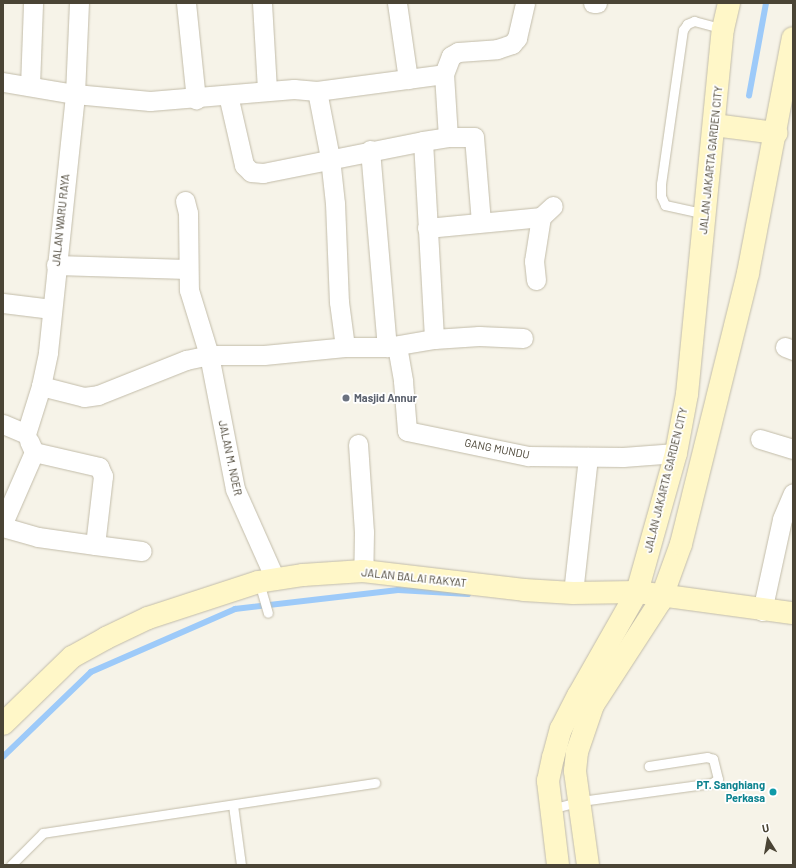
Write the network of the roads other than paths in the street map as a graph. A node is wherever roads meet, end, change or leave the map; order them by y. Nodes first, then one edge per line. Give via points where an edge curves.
1 (33, 3) edge
2 (79, 3) edge
3 (186, 3) edge
4 (262, 3) edge
5 (397, 3) edge
6 (525, 3) edge
7 (593, 3) edge
8 (597, 3) edge
9 (729, 3) edge
10 (724, 29) junction
11 (793, 38) edge
12 (444, 74) junction
13 (408, 79) junction
14 (3, 82) edge
15 (30, 86) junction
16 (267, 91) junction
17 (317, 92) junction
18 (75, 94) junction
19 (228, 95) junction
20 (196, 99) junction
21 (714, 124) junction
22 (776, 133) junction
23 (448, 137) junction
24 (423, 141) junction
25 (370, 150) junction
26 (330, 158) junction
27 (185, 201) dead end
28 (707, 214) junction
29 (481, 222) junction
30 (427, 228) junction
31 (56, 265) junction
32 (187, 269) junction
33 (536, 280) dead end
34 (3, 303) edge
35 (52, 309) junction
36 (523, 338) dead end
37 (434, 339) junction
38 (344, 347) junction
39 (392, 347) junction
40 (209, 355) junction
41 (41, 386) junction
42 (3, 424) edge
43 (26, 434) junction
44 (760, 439) dead end
45 (358, 444) dead end
46 (793, 449) edge
47 (34, 452) junction
48 (676, 453) junction
49 (588, 457) junction
50 (793, 493) edge
51 (3, 523) edge
52 (3, 528) edge
53 (95, 545) junction
54 (142, 551) dead end
55 (363, 571) junction
56 (265, 584) junction
57 (573, 593) junction
58 (635, 597) junction
59 (662, 599) junction
60 (267, 611) dead end
61 (762, 611) junction
62 (793, 613) edge
63 (610, 639) junction
64 (629, 653) junction
65 (3, 724) edge
66 (649, 766) dead end
67 (375, 783) dead end
68 (581, 801) junction
69 (233, 804) junction
70 (551, 809) junction
71 (11, 865) edge
72 (241, 865) edge
73 (558, 865) edge
74 (588, 865) edge

1 - 15 street
2 - 18 street, JALAN WARU RAYA
3 - 20 street
4 - 16 street
5 - 13 street
6 - 12 street via 517,38 512,44 497,49 458,52 452,56
7 - 8 street
9 - 10 street, JALAN JAKARTA GARDEN CITY
10 - 21 street, JALAN JAKARTA GARDEN CITY
10 - 28 lane via 694,21 687,24 683,30 661,184 661,196 665,205
11 - 22 street
12 - 13 street
12 - 23 street
13 - 17 street
14 - 15 street
15 - 18 street
16 - 17 street via 298,89
16 - 19 street
17 - 26 street
18 - 20 street via 150,101
18 - 31 street, JALAN WARU RAYA
19 - 20 street
19 - 26 street via 244,165 251,172 262,173
21 - 22 street
21 - 28 street, JALAN JAKARTA GARDEN CITY
22 - 59 street via 748,274 681,544
23 - 24 street
23 - 29 street via 471,136 476,140
24 - 25 street
24 - 30 street
25 - 26 street
25 - 39 street
26 - 38 street via 336,203 339,302
27 - 32 street, JALAN M. NOER via 188,212
28 - 48 street, JALAN JAKARTA GARDEN CITY via 687,394
29 - 30 street
29 - 33 street via 547,212 534,261
30 - 37 street
31 - 32 street
31 - 35 street, JALAN WARU RAYA
32 - 40 street, JALAN M. NOER via 193,309
34 - 35 street
35 - 41 street, JALAN WARU RAYA via 48,352
36 - 37 street
37 - 39 street
38 - 39 street
38 - 40 street via 264,355
39 - 49 street, GANG MUNDU via 403,381 407,431 528,456
40 - 41 street via 186,360 98,395 84,397
40 - 56 street, JALAN M. NOER via 235,489
41 - 43 street, JALAN WARU RAYA
42 - 43 street
43 - 47 street
44 - 46 street
45 - 55 street via 364,532
47 - 51 street
47 - 53 street via 90,463 102,471
48 - 49 street, GANG MUNDU
48 - 58 street, JALAN JAKARTA GARDEN CITY
49 - 57 street
50 - 61 street via 782,519
52 - 53 street via 38,537
53 - 54 street
55 - 56 street, JALAN BALAI RAKYAT
55 - 57 street, JALAN BALAI RAKYAT
56 - 60 lane
56 - 65 street, JALAN BALAI RAKYAT via 148,618 106,638 72,657
57 - 58 street, JALAN BALAI RAKYAT
58 - 59 street, JALAN BALAI RAKYAT
58 - 63 street, JALAN JAKARTA GARDEN CITY
59 - 61 street, JALAN BALAI RAKYAT
59 - 64 street
61 - 62 street, JALAN BALAI RAKYAT
63 - 64 street
63 - 70 street, JALAN JAKARTA GARDEN CITY via 561,729 548,781
64 - 68 street via 593,705 581,737 575,770
66 - 68 lane via 707,757 714,759 718,779 712,783
67 - 69 lane
68 - 70 lane
68 - 74 street
69 - 71 lane via 43,833
69 - 72 lane
70 - 73 street, JALAN JAKARTA GARDEN CITY

